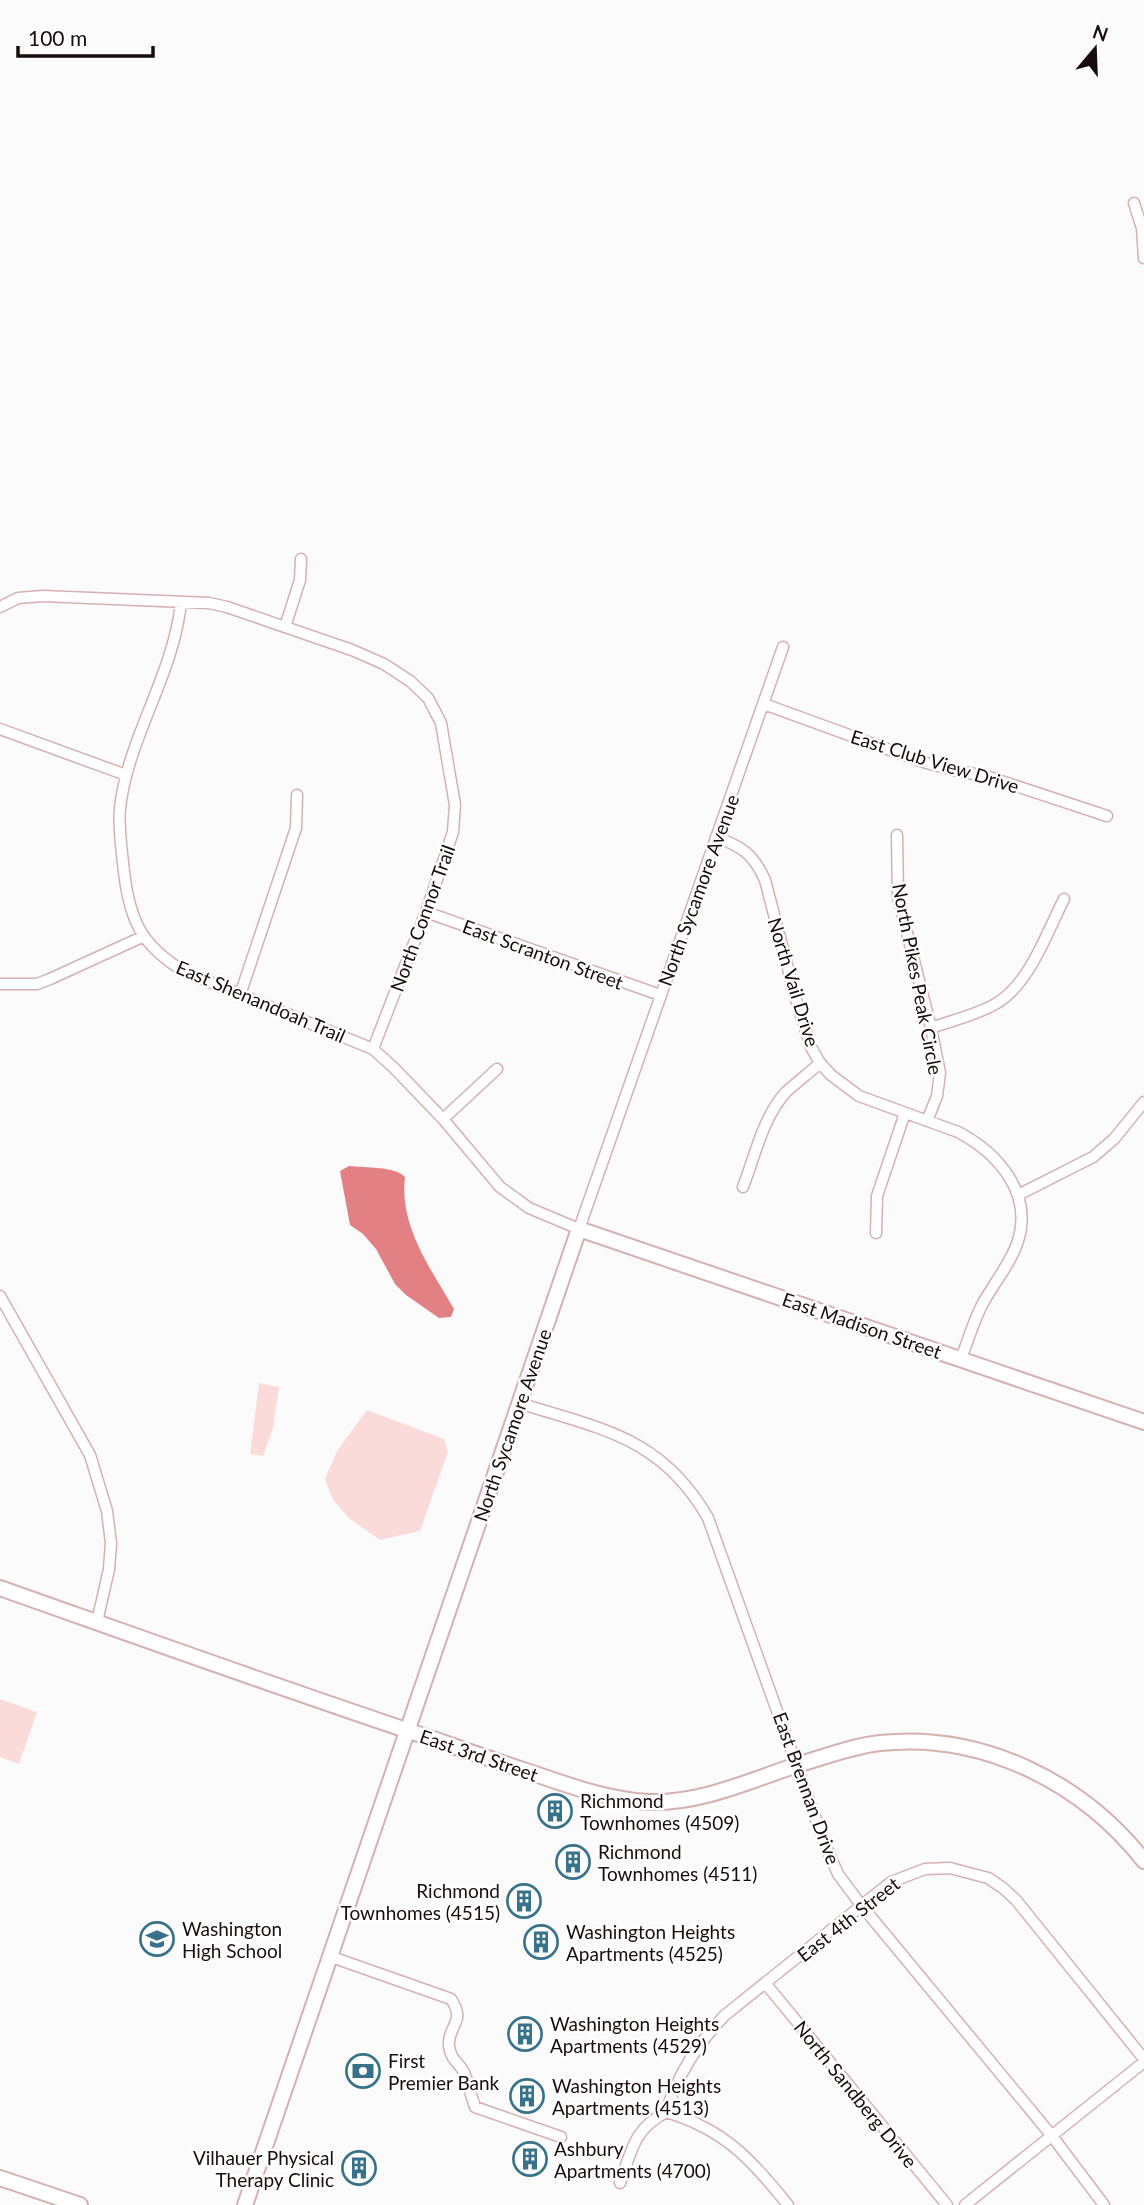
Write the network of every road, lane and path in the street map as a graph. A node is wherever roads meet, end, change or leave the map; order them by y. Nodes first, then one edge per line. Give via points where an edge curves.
1 (1134, 203) dead end
2 (1144, 258) edge
3 (301, 559) dead end
4 (181, 602) junction
5 (0, 607) edge
6 (285, 627) junction
7 (783, 647) dead end
8 (764, 704) junction
9 (0, 729) edge
10 (126, 775) junction
11 (297, 795) dead end
12 (1107, 816) dead end
13 (897, 835) dead end
14 (716, 837) junction
15 (1064, 899) dead end
16 (426, 912) junction
17 (142, 937) junction
18 (0, 984) edge
19 (240, 995) junction
20 (660, 995) junction
21 (931, 1028) junction
22 (373, 1049) junction
23 (820, 1063) junction
24 (497, 1069) dead end
25 (1144, 1102) edge
26 (905, 1113) junction
27 (443, 1119) junction
28 (927, 1121) junction
29 (743, 1187) dead end
30 (1018, 1195) junction
31 (579, 1229) junction
32 (876, 1233) dead end
33 (0, 1296) edge
34 (961, 1359) junction
35 (519, 1403) junction
36 (1144, 1422) edge
37 (0, 1588) edge
38 (97, 1622) junction
39 (408, 1731) junction
40 (798, 1765) junction
41 (1143, 1856) edge
42 (861, 1905) junction
43 (329, 1956) junction
44 (766, 1984) junction
45 (1144, 2060) edge
46 (666, 2112) junction
47 (1052, 2136) junction
48 (561, 2137) dead end
49 (0, 2178) edge
50 (620, 2183) dead end
51 (80, 2205) edge
52 (245, 2205) edge
53 (788, 2205) edge
54 (947, 2205) edge
55 (965, 2205) edge
56 (1104, 2205) edge

1 - 2 street
3 - 6 street via 300,580
4 - 5 street, North Connor Trail via 27,596
4 - 6 street, North Connor Trail via 227,607
4 - 10 street, East Shenandoah Trail via 177,628
6 - 16 street, North Connor Trail via 384,664 428,698 441,723 455,817 451,843
7 - 8 street, North Sycamore Avenue
8 - 12 street, East Club View Drive via 923,762 986,776
8 - 14 street, North Sycamore Avenue
9 - 10 street
10 - 17 street, East Shenandoah Trail via 120,810 125,886
11 - 19 street via 296,828
13 - 21 street, North Pikes Peak Circle via 898,897
14 - 20 street, North Sycamore Avenue
14 - 23 street, North Vail Drive via 747,852 765,880 802,1019
15 - 21 street via 1014,989 984,1010
16 - 20 street, East Scranton Street
16 - 22 street, North Connor Trail
17 - 18 street via 37,984
17 - 19 street, East Shenandoah Trail via 185,972
19 - 22 street, East Shenandoah Trail
20 - 31 street, North Sycamore Avenue
21 - 28 street, North Pikes Peak Circle via 940,1073
22 - 27 street, East Shenandoah Trail
23 - 26 street, North Vail Drive via 859,1096
23 - 29 street via 775,1106
24 - 27 street
25 - 30 street via 1093,1157
26 - 28 street, North Vail Drive
26 - 32 street via 877,1196
27 - 31 street, East Shenandoah Trail via 500,1187 529,1208
28 - 30 street, North Vail Drive via 984,1148 1006,1170
30 - 34 street, North Vail Drive via 1021,1231 1017,1244 981,1306
31 - 34 main road, East Madison Street
31 - 35 main road, North Sycamore Avenue
33 - 38 street via 90,1455 107,1511 109,1569
34 - 36 main road, East Madison Street
35 - 39 main road, North Sycamore Avenue
35 - 40 street, East Brennan Drive via 625,1437 648,1450 696,1495
37 - 38 main road, East 3rd Street
38 - 39 main road, East 3rd Street
39 - 40 main road, East 3rd Street via 584,1790 649,1802 703,1796
39 - 43 main road, North Sycamore Avenue
40 - 41 main road, East 3rd Street via 880,1743 952,1745 986,1753 1049,1779 1086,1802
40 - 42 street, East Brennan Drive via 838,1874
42 - 44 street, East 4th Street
42 - 45 street, East 4th Street via 891,1882 925,1869 950,1868 988,1878 1030,1914
42 - 47 street, East Brennan Drive
43 - 48 street via 452,1999 458,2014 449,2042 451,2057 465,2073 475,2107
43 - 52 main road, North Sycamore Avenue
44 - 46 street, East 4th Street via 724,2016 703,2039 677,2081
44 - 54 street, North Sandberg Drive
45 - 47 street
46 - 50 street via 640,2132
46 - 53 street via 732,2143
47 - 55 street
47 - 56 street, East Brennan Drive
49 - 51 main road

